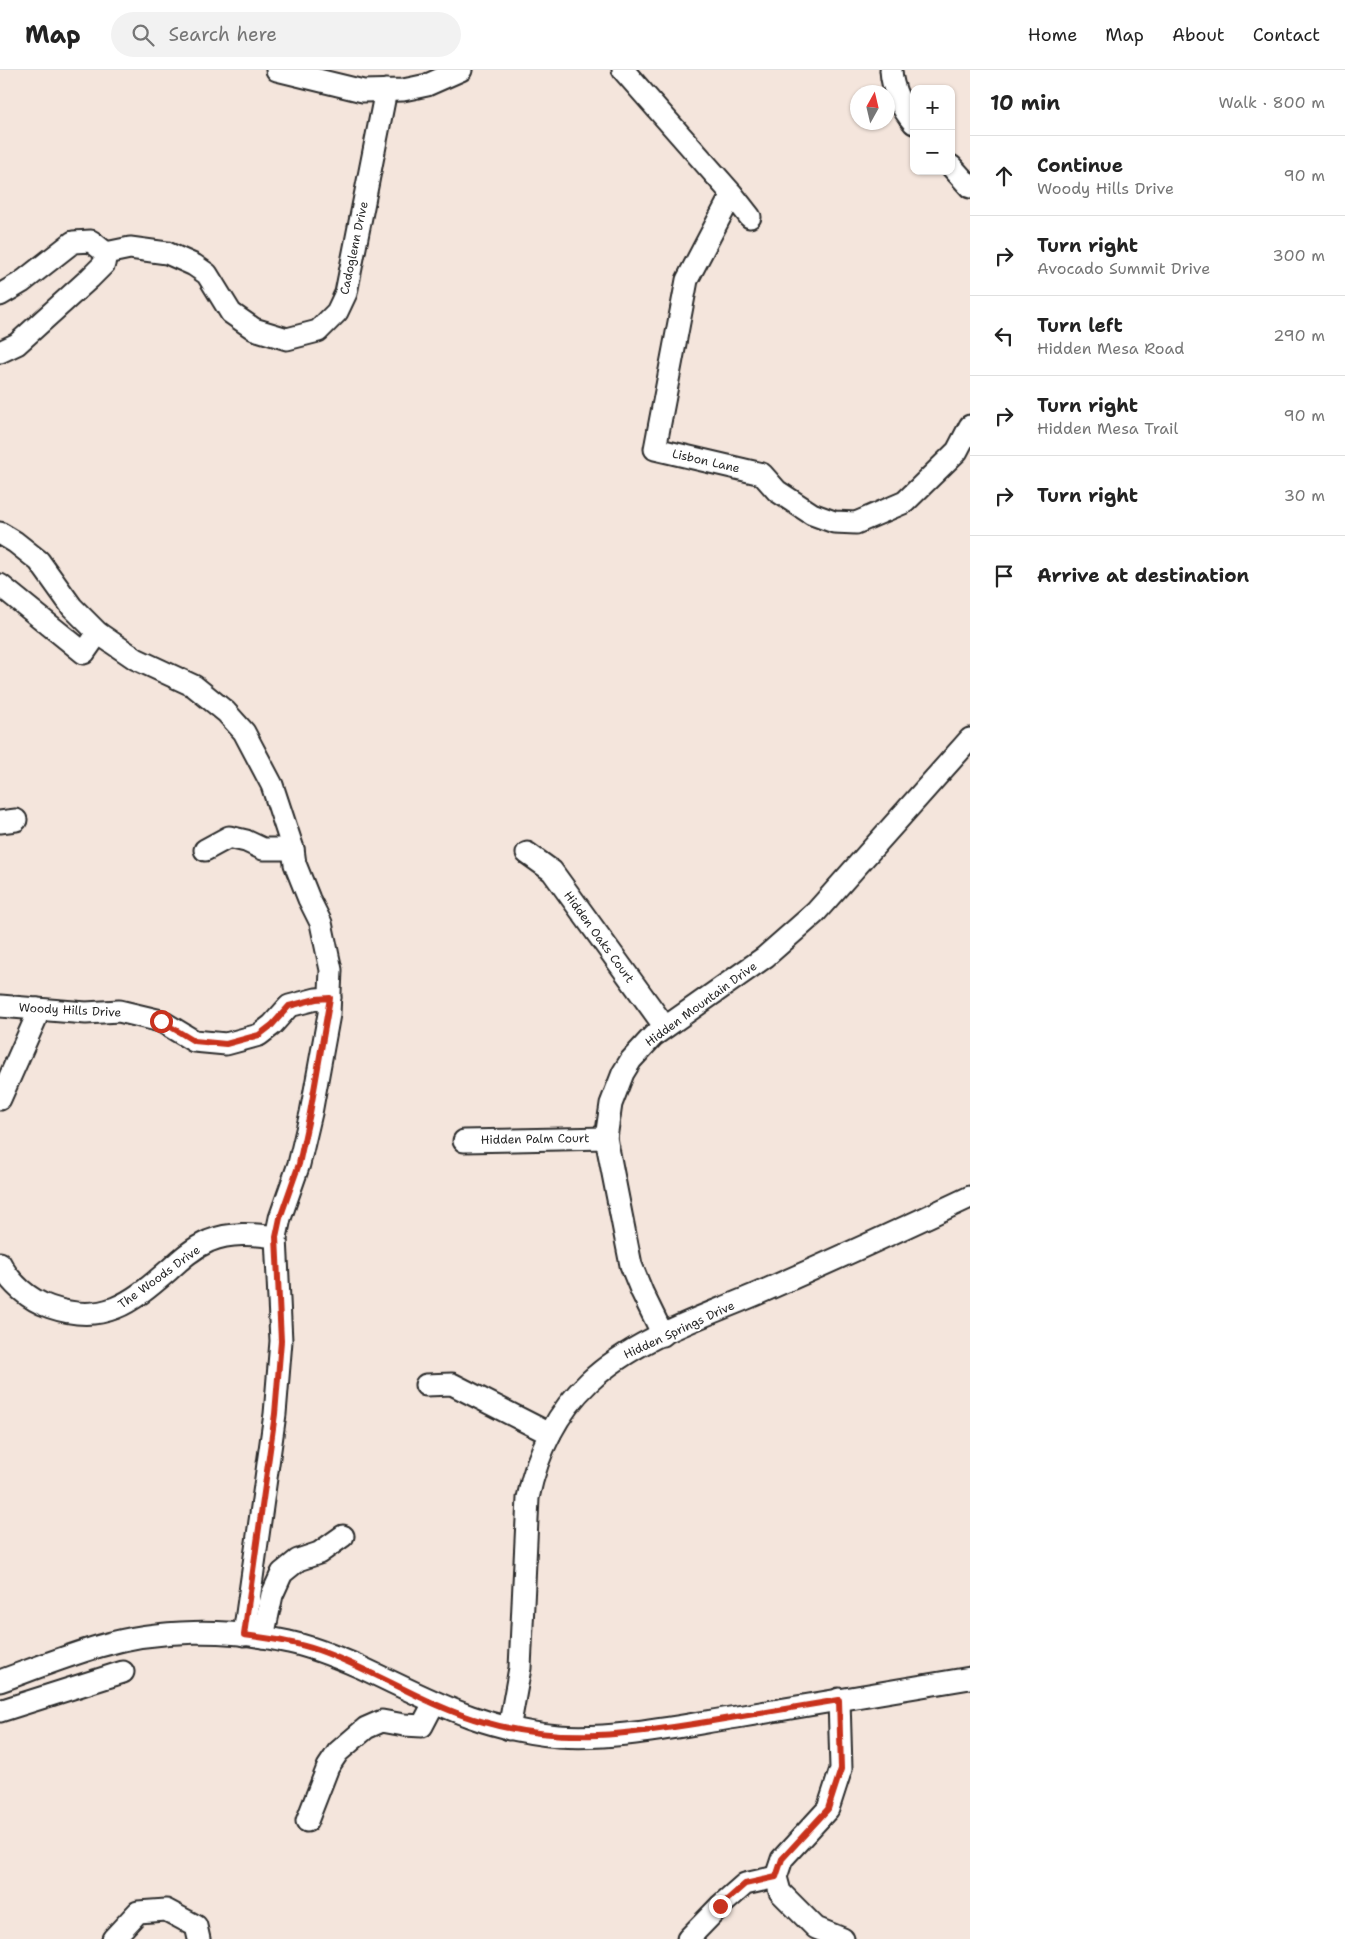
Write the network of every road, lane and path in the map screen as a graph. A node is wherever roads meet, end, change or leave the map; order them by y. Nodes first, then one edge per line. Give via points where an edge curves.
1 (277, 70) edge
2 (461, 70) edge
3 (623, 70) edge
4 (891, 70) edge
5 (386, 90) junction
6 (910, 119) edge
7 (955, 170) edge
8 (970, 187) edge
9 (732, 194) junction
10 (750, 217) dead end
11 (106, 253) junction
12 (0, 295) edge
13 (0, 352) edge
14 (970, 426) edge
15 (0, 533) edge
16 (0, 586) edge
17 (98, 632) junction
18 (970, 739) edge
19 (292, 849) junction
20 (205, 850) dead end
21 (527, 853) dead end
22 (330, 998) junction
23 (0, 1006) edge
24 (37, 1008) junction
25 (665, 1027) junction
26 (0, 1099) edge
27 (606, 1138) junction
28 (464, 1141) dead end
29 (970, 1197) edge
30 (276, 1237) junction
31 (0, 1263) edge
32 (663, 1335) junction
33 (426, 1385) dead end
34 (550, 1434) junction
35 (343, 1536) dead end
36 (253, 1636) junction
37 (123, 1672) dead end
38 (970, 1678) edge
39 (0, 1681) edge
40 (839, 1700) junction
41 (434, 1703) junction
42 (0, 1710) edge
43 (509, 1729) junction
44 (307, 1821) dead end
45 (776, 1877) junction
46 (114, 1939) edge
47 (199, 1939) edge
48 (688, 1939) edge
49 (843, 1939) edge

1 - 5 street via 363,91
2 - 5 street via 427,85
3 - 9 street
4 - 6 street via 904,112
5 - 11 street, Cadoglenn Drive via 346,293 337,312 318,331 286,339 254,329 231,313 207,274 167,253 130,248
7 - 8 street
9 - 10 street
9 - 14 street, Lisbon Lane via 687,280 656,449 762,474 777,491 812,514 834,522 856,523 905,502 958,451
11 - 12 street via 91,241 73,242
11 - 13 street via 104,264 90,278 18,344
15 - 17 street via 39,561 72,607
16 - 17 street via 84,653
17 - 19 street via 136,659 194,686 226,712 244,732 272,786
18 - 25 street, Hidden Mountain Drive via 815,913 766,957
19 - 20 street via 263,849 229,838
19 - 22 street via 295,864 321,923 331,970
21 - 25 street, Hidden Oaks Court via 552,871
22 - 24 street, Woody Hills Drive via 289,1006 259,1035 226,1044 194,1041 161,1021 119,1011 86,1013
22 - 30 street via 299,1164
23 - 24 street, Woody Hills Drive
24 - 26 street via 36,1018
25 - 27 street, Hidden Mountain Drive via 641,1048 623,1073 610,1104
27 - 28 street, Hidden Palm Court
27 - 32 street, Hidden Mountain Drive via 632,1265
29 - 32 street, Hidden Springs Drive
30 - 31 street, The Woods Drive via 245,1233 209,1241 189,1252 150,1287 114,1310 94,1314 68,1313 44,1305 15,1286
30 - 36 street via 281,1341
32 - 34 street, Hidden Springs Drive via 623,1355 600,1373 574,1399
33 - 34 street via 452,1384
34 - 43 street, Hidden Springs Drive via 536,1465 528,1498 520,1668
35 - 36 street via 319,1553 298,1560 282,1573
36 - 39 street via 200,1632 142,1637 100,1646
36 - 41 street via 318,1650
37 - 42 street
38 - 40 street
40 - 43 street via 611,1735 559,1736
40 - 45 street via 841,1769 828,1809 782,1859
41 - 43 street
41 - 44 street via 422,1726 382,1721 366,1728 338,1752 328,1767
45 - 48 street via 745,1884
45 - 49 street via 780,1892 816,1928
46 - 47 street via 138,1912 166,1910 196,1926

